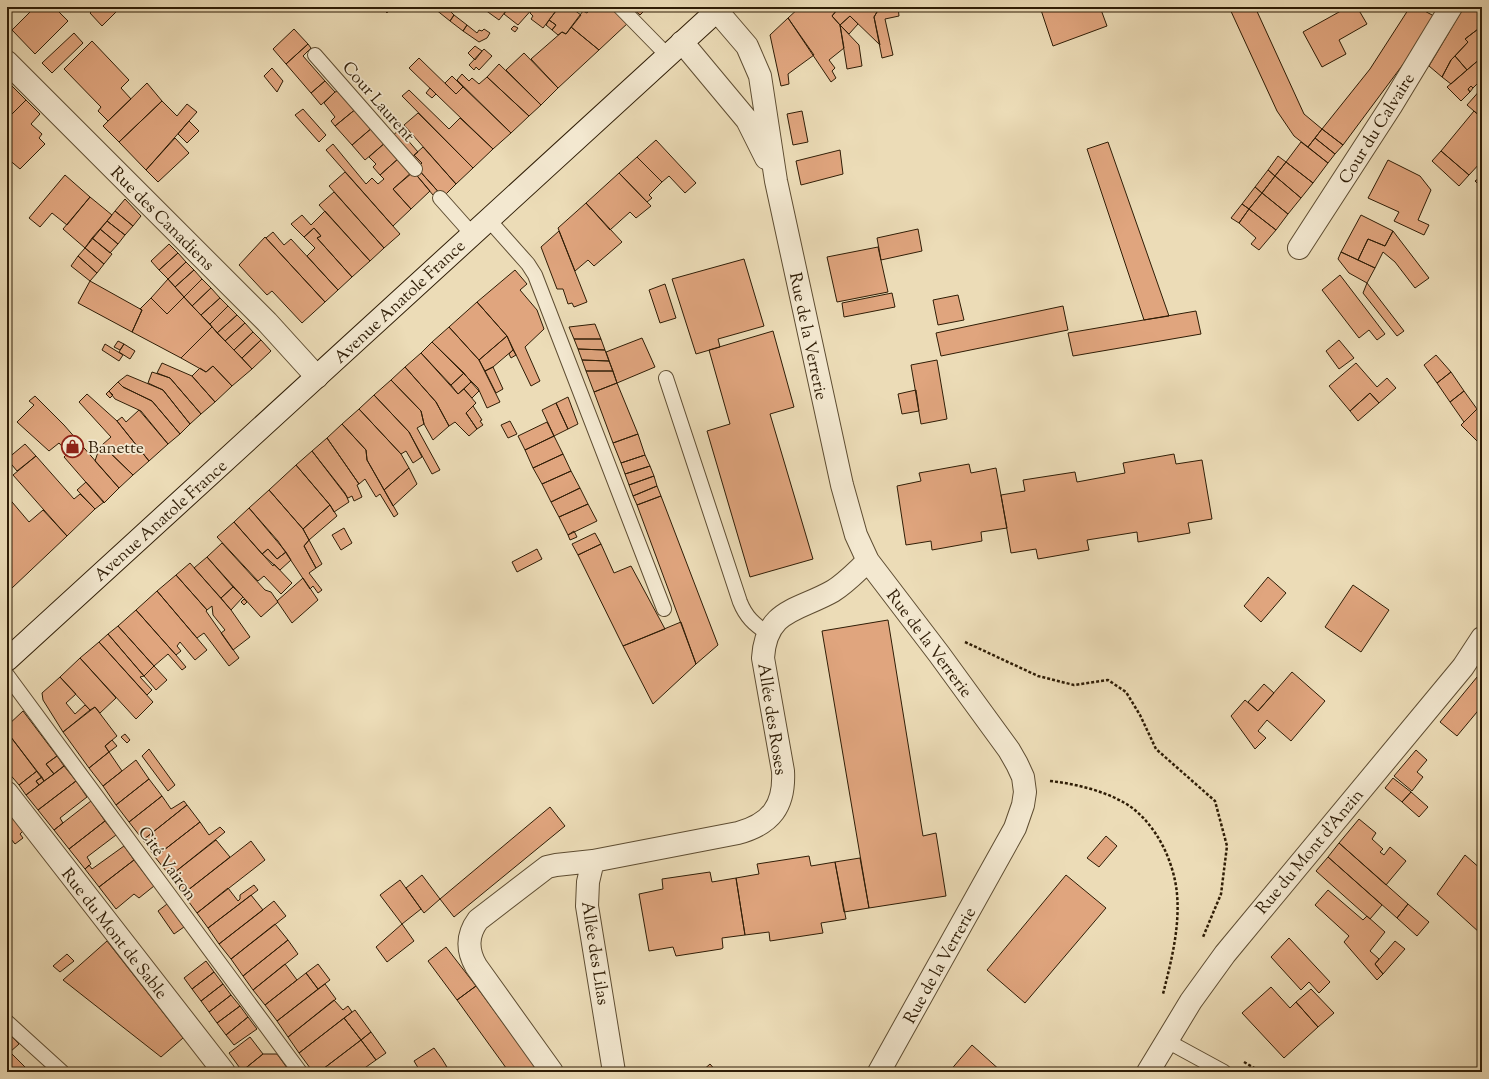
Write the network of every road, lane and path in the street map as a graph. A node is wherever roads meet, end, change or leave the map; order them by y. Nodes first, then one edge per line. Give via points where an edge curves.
1 (620, 7) edge
2 (1451, 7) edge
3 (719, 9) edge
4 (674, 48) junction
5 (315, 56) dead end
6 (7, 62) edge
7 (415, 169) dead end
8 (776, 181) junction
9 (440, 198) dead end
10 (488, 219) junction
11 (472, 234) junction
12 (1299, 248) dead end
13 (317, 377) junction
14 (666, 378) dead end
15 (868, 561) junction
16 (664, 609) dead end
17 (767, 633) junction
18 (1479, 645) edge
19 (939, 654) junction
20 (7, 660) edge
21 (7, 675) edge
22 (1023, 777) junction
23 (7, 793) edge
24 (593, 861) junction
25 (1213, 970) junction
26 (1168, 973) dead end
27 (7, 1022) edge
28 (1167, 1041) junction
29 (62, 1072) edge
30 (224, 1072) edge
31 (300, 1072) edge
32 (552, 1072) edge
33 (614, 1072) edge
34 (879, 1072) edge
35 (1148, 1072) edge
36 (1224, 1072) edge

1 - 4 lane
2 - 12 street, Cour du Calvaire via 1391,106
3 - 4 street, Avenue Anatole France
3 - 8 street, Rue de la Verrerie via 747,46 755,62 763,92
4 - 8 street, Rue de la Verrerie via 747,120
4 - 10 street, Avenue Anatole France
5 - 7 lane, Cour Laurent
6 - 13 street, Rue des Canadiens via 267,322
8 - 15 street, Rue de la Verrerie via 842,485 851,520
9 - 11 lane
10 - 11 street, Avenue Anatole France
10 - 16 lane via 535,275
11 - 13 street, Avenue Anatole France
13 - 20 street, Avenue Anatole France
14 - 17 lane via 744,613
15 - 17 street, Allée des Roses via 834,590 782,615
15 - 19 street, Rue de la Verrerie
17 - 24 street, Allée des Roses via 763,658 784,785 770,818 756,827 738,833
18 - 25 street, Rue du Mont d'Anzin
19 - 22 street, Rue de la Verrerie via 1009,750
19 - 25 path via 959,640 1038,676 1074,685 1108,680 1126,692 1156,749 1215,801 1227,846 1221,894 1203,937
21 - 31 lane, Cité Vairon
22 - 26 path via 1071,784 1108,796 1124,803 1150,827 1168,859 1177,894 1176,932
22 - 34 street, Rue de la Verrerie via 1023,805 1015,828
23 - 30 street, Rue du Mont de Sable
24 - 32 street via 556,865 538,872 478,920 472,928 470,937 469,947 476,966
24 - 33 street, Allée des Lilas via 588,882 587,906
25 - 28 street, Rue du Mont d'Anzin
27 - 29 lane
28 - 35 street, Rue du Mont d'Anzin
28 - 36 lane

